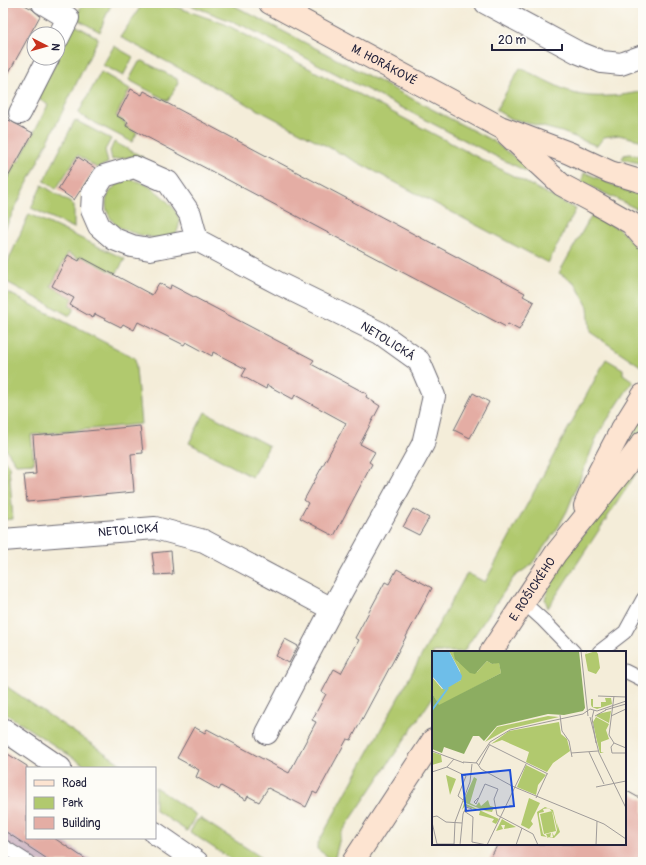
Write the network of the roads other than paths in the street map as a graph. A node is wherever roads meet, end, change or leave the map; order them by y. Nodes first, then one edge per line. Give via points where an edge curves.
1 (43, 3) edge
2 (270, 3) edge
3 (486, 3) edge
4 (64, 26) edge
5 (643, 56) edge
6 (44, 66) edge
7 (20, 113) dead end
8 (500, 128) junction
9 (643, 182) edge
10 (643, 237) edge
11 (197, 240) junction
12 (643, 395) edge
13 (643, 442) edge
14 (576, 527) junction
15 (3, 540) edge
16 (643, 598) edge
17 (523, 602) junction
18 (332, 609) junction
19 (492, 651) edge
20 (573, 651) edge
21 (603, 651) edge
22 (626, 672) edge
23 (643, 680) edge
24 (3, 729) edge
25 (268, 733) dead end
26 (432, 742) edge
27 (59, 767) edge
28 (156, 834) edge
29 (3, 846) edge
30 (28, 862) edge
31 (197, 862) edge
32 (353, 862) edge

1 - 4 street via 68,18
2 - 8 street, M. HORÁKOVÉ
3 - 5 street via 577,52 602,62 621,64
6 - 7 street
8 - 9 street, M. HORÁKOVÉ via 569,153 610,172
8 - 10 street, M. HORÁKOVÉ via 562,185 631,223
11 - 11 street via 150,249 114,239 99,226 92,210 93,193 104,176 134,167 168,182 190,214
11 - 18 street, NETOLICKÁ via 380,333 419,361 434,396 423,444
12 - 14 street, E. ROŠICKÉHO via 599,472
13 - 14 street, E. ROŠICKÉHO via 622,472
14 - 17 street, E. ROŠICKÉHO
15 - 18 street, NETOLICKÁ via 155,528 204,541
16 - 21 lane via 625,632
17 - 19 street, E. ROŠICKÉHO
17 - 20 lane
18 - 25 street, NETOLICKÁ
22 - 23 lane
24 - 27 street
26 - 32 street
28 - 31 street
29 - 30 lane

